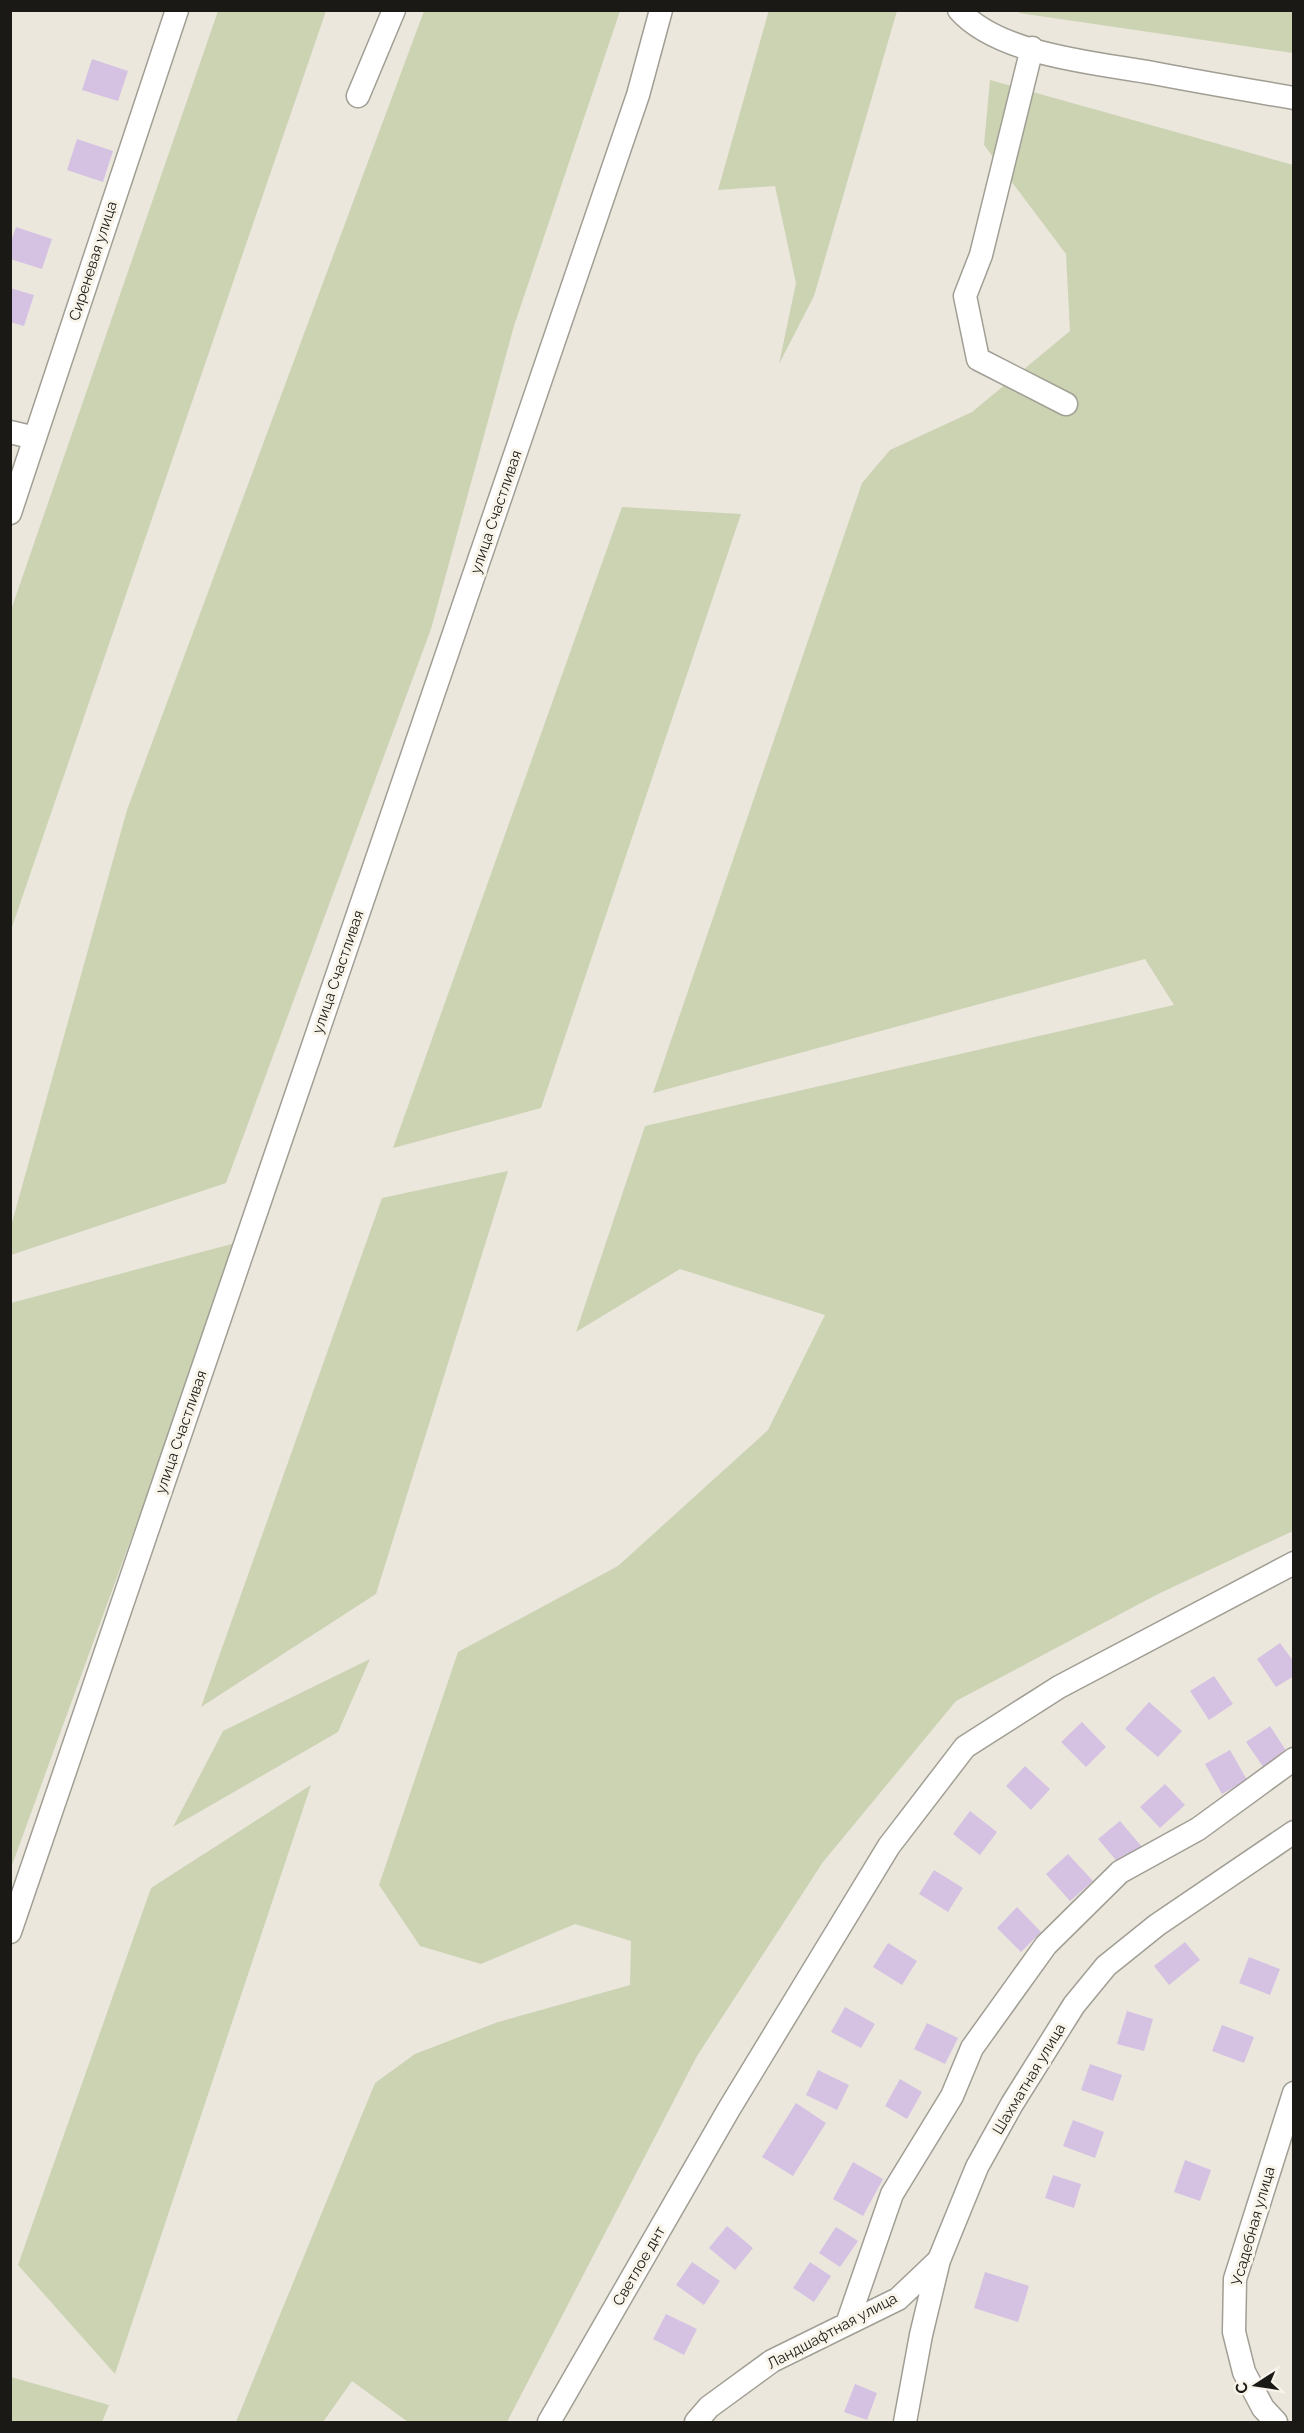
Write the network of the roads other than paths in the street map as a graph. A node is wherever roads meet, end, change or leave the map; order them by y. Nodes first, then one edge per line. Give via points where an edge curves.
1 (177, 10) edge
2 (394, 10) edge
3 (661, 10) edge
4 (959, 10) edge
5 (1032, 48) junction
6 (358, 96) dead end
7 (1293, 98) edge
8 (1066, 405) dead end
9 (10, 432) edge
10 (35, 438) junction
11 (10, 513) edge
12 (1293, 1563) edge
13 (1293, 1759) edge
14 (1293, 1832) edge
15 (10, 1932) edge
16 (1293, 2093) edge
17 (939, 2260) junction
18 (847, 2324) junction
19 (549, 2422) edge
20 (696, 2422) edge
21 (905, 2422) edge
22 (1276, 2422) edge

1 - 10 street, Сиреневая улица
2 - 6 street
3 - 15 street, улица Счастливая via 638,95
4 - 5 street via 967,20 1002,39
5 - 7 street
5 - 8 street via 981,255 965,296 978,359
9 - 10 street
10 - 11 street, Сиреневая улица
12 - 19 street, Светлое днт via 1059,1687 965,1747 889,1846 729,2109
13 - 18 street via 1198,1829 1120,1872 1046,1945 972,2048 952,2096 891,2194
14 - 17 street, Шахматная улица via 1157,1925 1106,1966 1074,2005 1012,2104 977,2167
16 - 22 street, Усадебная улица via 1235,2279 1234,2332 1244,2372 1263,2408
17 - 18 street, Ландшафтная улица via 898,2299
17 - 21 street, Шахматная улица
18 - 20 street, Ландшафтная улица via 772,2361 709,2407

